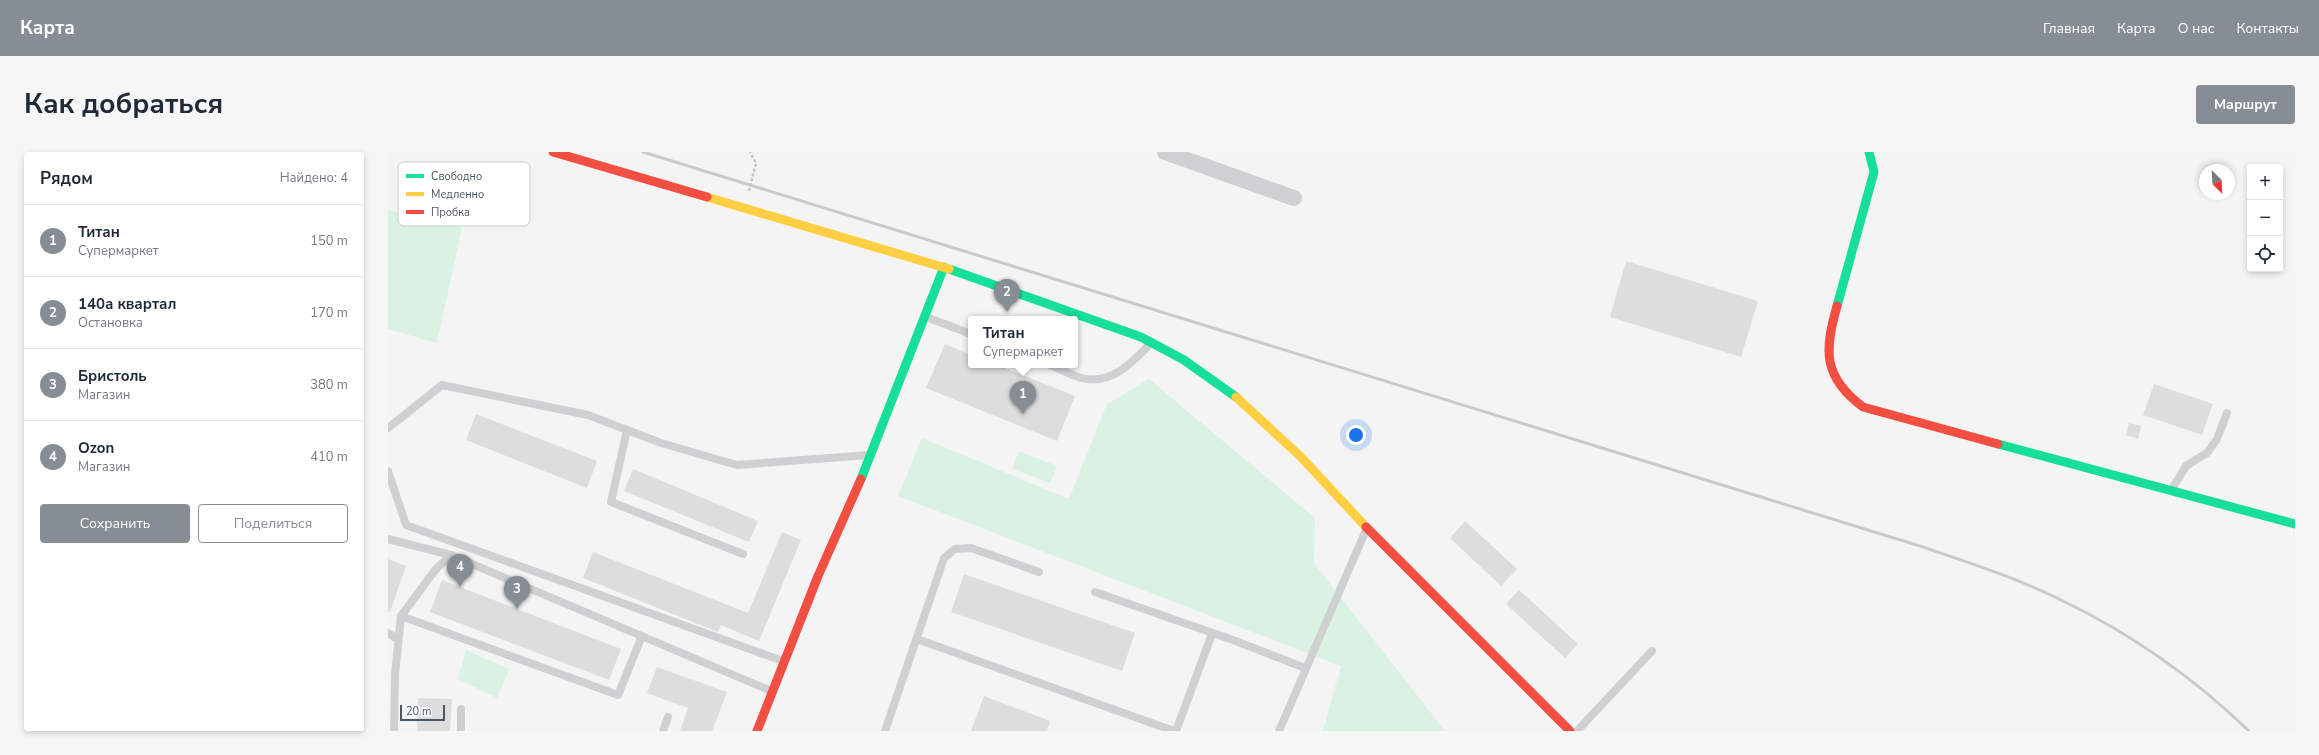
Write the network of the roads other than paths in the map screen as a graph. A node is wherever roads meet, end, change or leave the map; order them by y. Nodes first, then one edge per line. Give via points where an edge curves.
1 (553, 152) edge
2 (1165, 152) edge
3 (1870, 152) edge
4 (1294, 198) dead end
5 (944, 267) junction
6 (925, 317) junction
7 (968, 333) edge
8 (1151, 342) junction
9 (1057, 368) edge
10 (2227, 413) dead end
11 (388, 428) edge
12 (627, 430) junction
13 (872, 455) junction
14 (388, 471) edge
15 (2171, 490) junction
16 (2295, 524) edge
17 (1367, 528) junction
18 (388, 539) edge
19 (743, 554) dead end
20 (451, 555) junction
21 (1039, 572) dead end
22 (1095, 592) dead end
23 (401, 616) junction
24 (388, 633) edge
25 (1212, 634) junction
26 (642, 636) junction
27 (397, 639) junction
28 (917, 639) junction
29 (1652, 651) dead end
30 (784, 661) junction
31 (1305, 668) junction
32 (391, 675) edge
33 (772, 692) junction
34 (461, 709) dead end
35 (668, 717) dead end
36 (394, 731) edge
37 (461, 731) edge
38 (663, 731) edge
39 (756, 731) edge
40 (885, 731) edge
41 (1175, 731) edge
42 (1279, 731) edge
43 (1570, 731) edge
44 (1577, 731) edge

1 - 5 street
2 - 4 street
3 - 15 street via 1874,172 1828,336 1829,362 1837,384 1848,397 1863,407
5 - 6 street
5 - 8 street
6 - 7 lane
6 - 13 street
8 - 9 lane via 1129,366 1104,378 1082,378
8 - 17 street via 1184,360 1233,394 1301,457
10 - 15 lane via 2217,439 2207,453 2186,466
11 - 12 lane via 442,385 588,415
12 - 13 lane via 737,465
12 - 19 lane via 611,502
13 - 30 street via 818,576
14 - 30 lane via 406,525
15 - 16 street
17 - 31 lane
17 - 43 street
18 - 20 lane
20 - 23 lane via 436,569
20 - 26 lane
21 - 28 lane via 971,548 955,549 944,558
22 - 25 lane
23 - 26 lane via 618,695
23 - 27 lane
24 - 27 lane
25 - 31 lane
25 - 41 lane
26 - 33 lane
27 - 32 lane
28 - 40 lane
28 - 41 lane
29 - 44 lane
30 - 33 street
31 - 42 lane
32 - 36 lane
33 - 39 street
34 - 37 lane
35 - 38 lane

